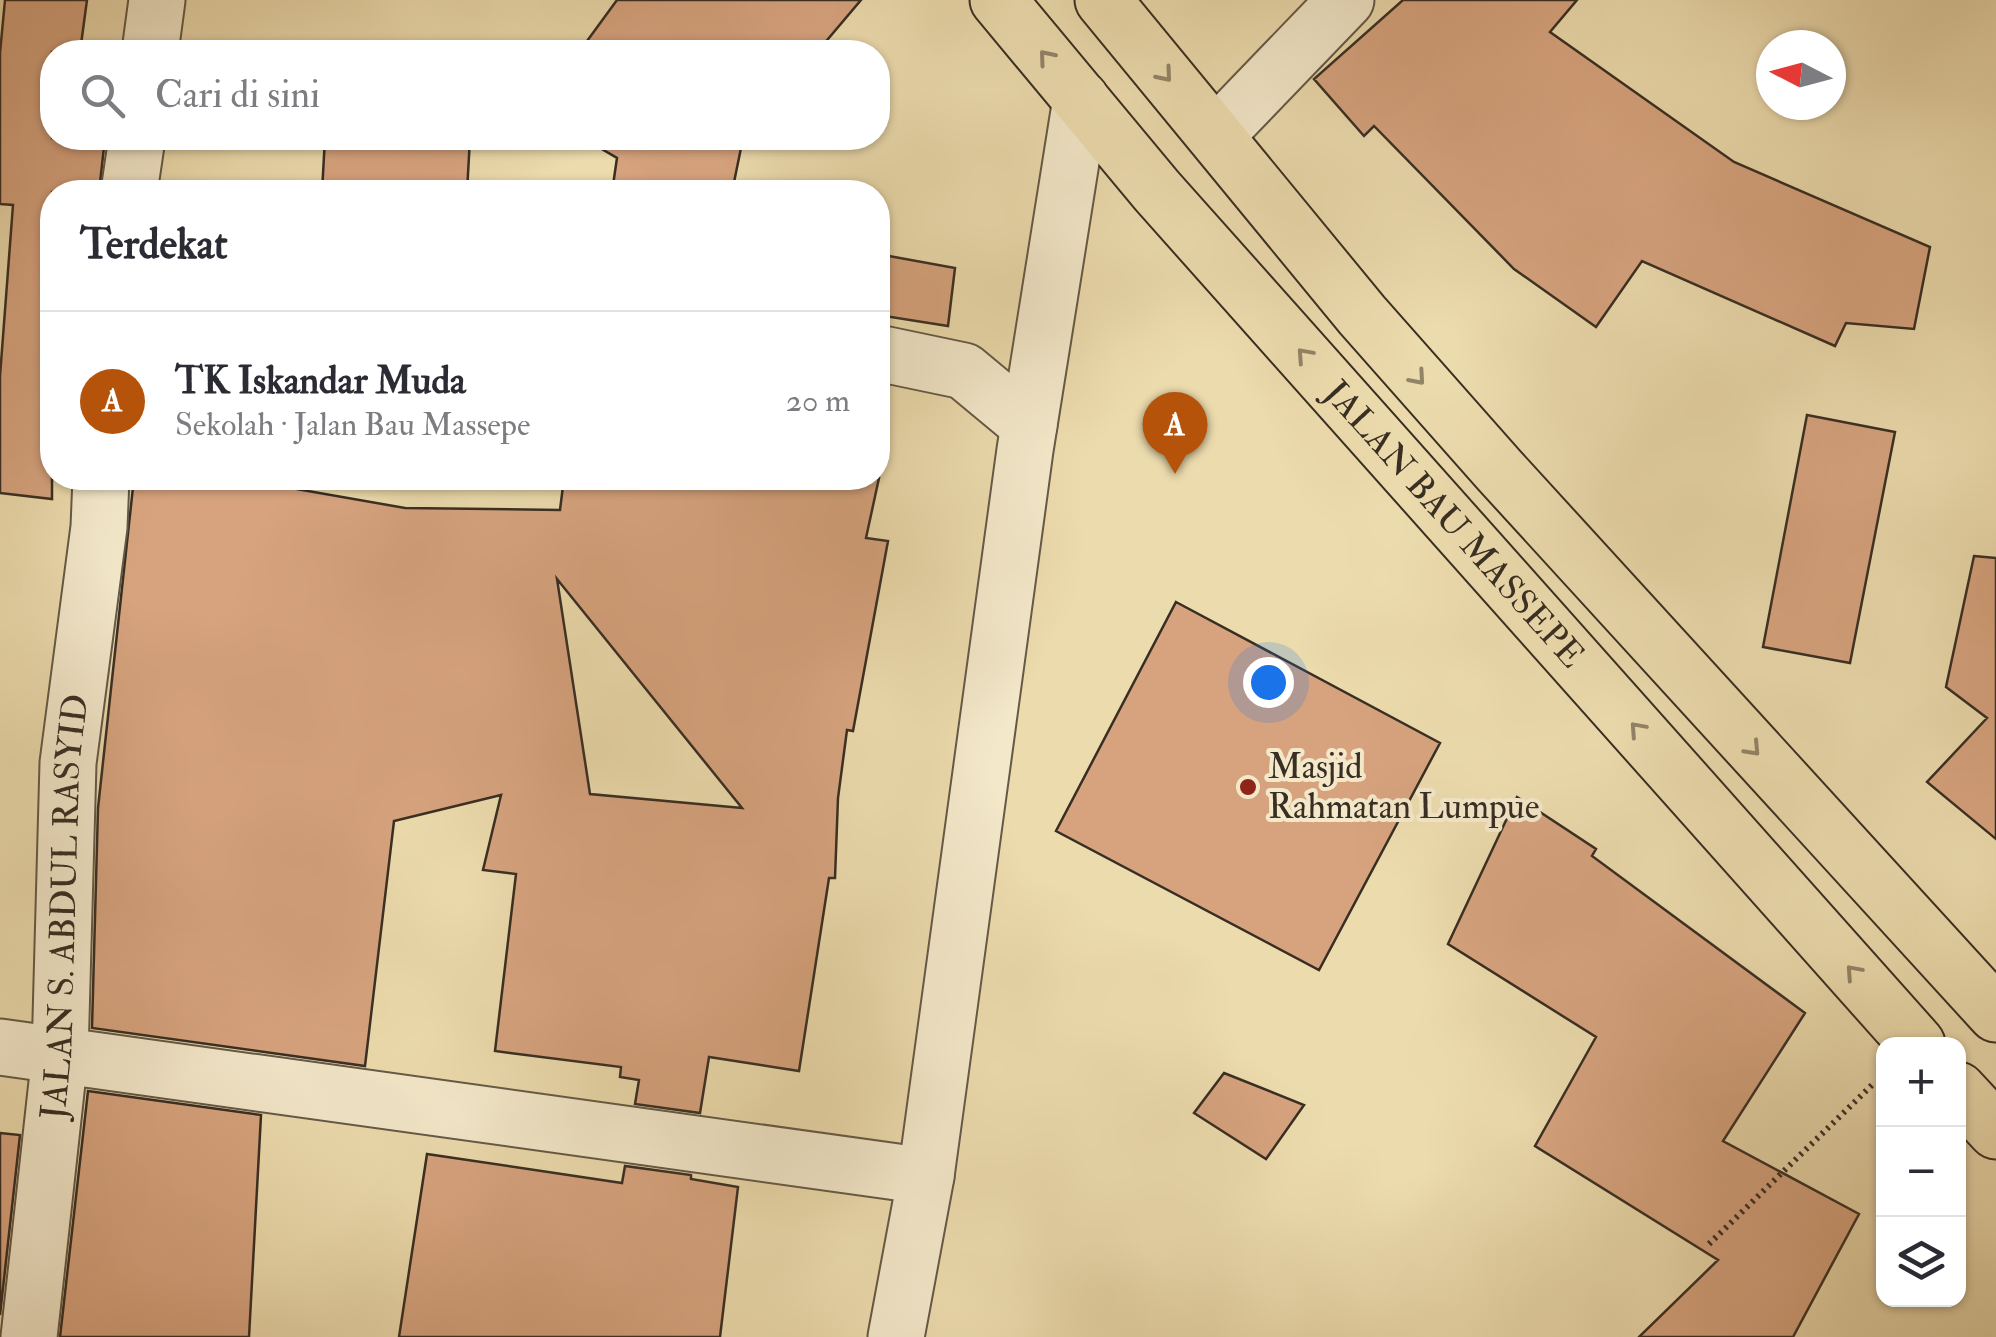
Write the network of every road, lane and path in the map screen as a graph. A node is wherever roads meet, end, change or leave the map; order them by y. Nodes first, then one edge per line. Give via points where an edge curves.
1 (158, 0) edge
2 (998, 0) edge
3 (1102, 0) edge
4 (1346, 0) edge
5 (152, 40) edge
6 (1081, 100) junction
7 (1216, 135) junction
8 (135, 150) edge
9 (131, 180) edge
10 (890, 356) edge
11 (1029, 425) junction
12 (101, 490) edge
13 (1996, 1014) edge
14 (1911, 1037) edge
15 (0, 1047) edge
16 (60, 1055) junction
17 (1876, 1082) edge
18 (1966, 1099) edge
19 (1996, 1131) edge
20 (926, 1176) junction
21 (1710, 1244) dead end
22 (29, 1337) edge
23 (896, 1337) edge

1 - 5 street
6 -> 2 highway, JALAN BAU MASSEPE
3 -> 7 highway, JALAN BAU MASSEPE
4 - 7 street
6 - 11 street
14 -> 6 highway, JALAN BAU MASSEPE
7 -> 13 highway, JALAN BAU MASSEPE via 1553,532
8 - 9 street
10 - 11 street via 964,371
11 - 20 street
12 - 16 street, JALAN S. ABDUL RASYID via 68,763
15 - 16 street
16 - 20 street
16 - 22 street, JALAN S. ABDUL RASYID
17 - 21 path
18 - 19 highway
20 - 23 street

